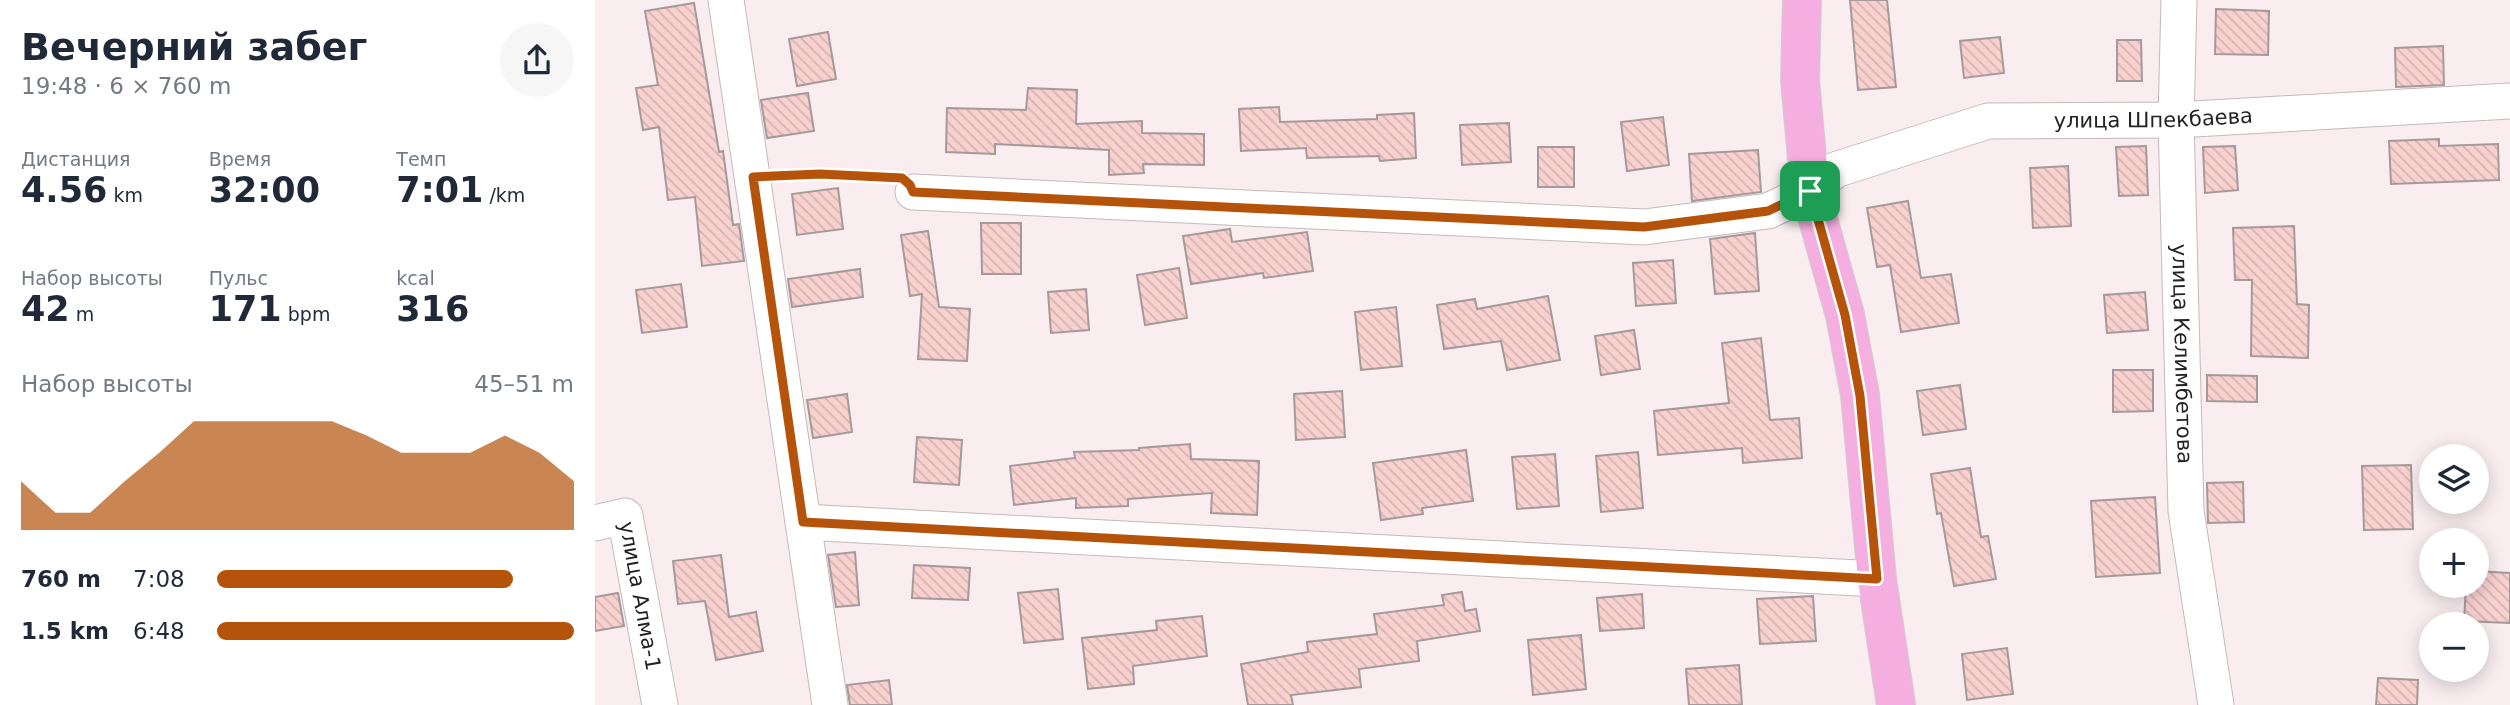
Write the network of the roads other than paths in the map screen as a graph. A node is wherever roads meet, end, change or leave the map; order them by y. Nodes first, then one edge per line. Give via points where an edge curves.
1 (726, 0) edge
2 (1802, 0) edge
3 (2179, 0) edge
4 (2510, 101) edge
5 (2176, 120) junction
6 (1810, 191) junction
7 (913, 192) road end
8 (803, 522) junction
9 (595, 523) edge
10 (1877, 579) junction
11 (660, 705) edge
12 (830, 705) edge
13 (1896, 705) edge
14 (2216, 705) edge

1 - 8 street
2 - 6 main road via 1800,80
3 - 5 street, улица Келимбетова
4 - 5 street, улица Шпекбаева
5 - 6 street, улица Шпекбаева via 1988,121 1835,170
5 - 14 street, улица Келимбетова via 2186,511
6 - 7 street, улица Шпекбаева via 1768,211 1644,227
6 - 10 main road via 1845,315 1860,396
8 - 10 street
8 - 12 street
9 - 11 street, улица Алма-1 via 625,516
10 - 13 main road

